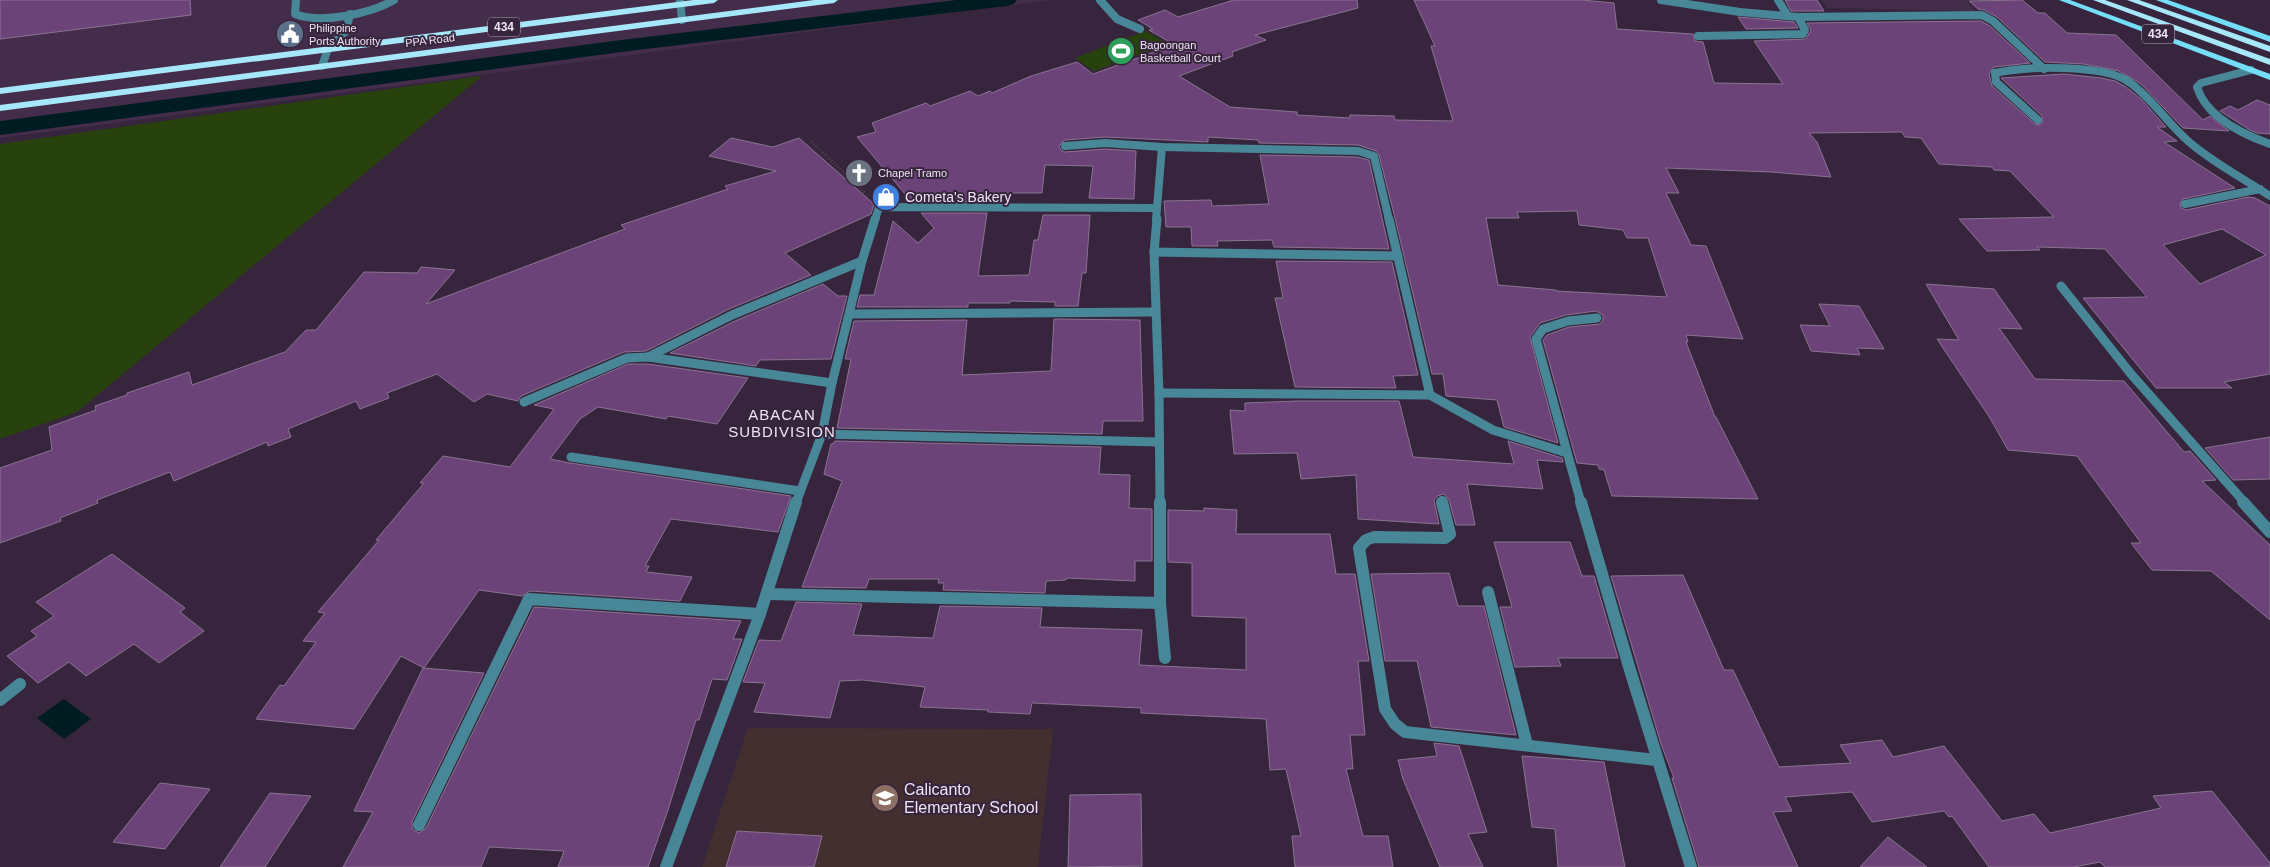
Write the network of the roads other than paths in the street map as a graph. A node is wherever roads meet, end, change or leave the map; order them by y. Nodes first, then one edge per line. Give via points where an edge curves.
1 (297, 0) edge
2 (394, 0) edge
3 (714, 0) edge
4 (834, 0) edge
5 (1100, 0) edge
6 (1661, 0) edge
7 (1778, 0) edge
8 (2063, 0) edge
9 (2097, 0) edge
10 (2131, 0) edge
11 (2164, 0) edge
12 (680, 2) edge
13 (350, 14) junction
14 (1788, 16) junction
15 (1798, 17) junction
16 (682, 20) junction
17 (1140, 29) dead end
18 (1698, 36) dead end
19 (2270, 39) edge
20 (328, 49) junction
21 (2270, 49) edge
22 (2270, 62) edge
23 (322, 66) junction
24 (2044, 69) junction
25 (2252, 70) junction
26 (2270, 77) edge
27 (48, 85) junction
28 (0, 91) edge
29 (36, 103) junction
30 (0, 108) edge
31 (2038, 120) dead end
32 (2270, 144) edge
33 (1065, 146) dead end
34 (1162, 147) junction
35 (2260, 189) junction
36 (2270, 196) edge
37 (2185, 204) dead end
38 (1157, 208) junction
39 (1154, 252) junction
40 (1398, 256) junction
41 (862, 261) junction
42 (2061, 286) dead end
43 (1155, 312) junction
44 (850, 314) junction
45 (1597, 318) dead end
46 (648, 358) junction
47 (832, 384) junction
48 (1159, 393) junction
49 (1430, 395) junction
50 (524, 402) dead end
51 (822, 434) junction
52 (1158, 442) junction
53 (1567, 453) junction
54 (571, 456) dead end
55 (800, 491) junction
56 (1442, 501) dead end
57 (2270, 532) edge
58 (1488, 592) dead end
59 (768, 594) junction
60 (1160, 603) junction
61 (760, 614) junction
62 (1165, 658) dead end
63 (20, 684) dead end
64 (0, 700) edge
65 (1527, 745) junction
66 (1656, 760) junction
67 (419, 824) dead end
68 (666, 867) edge
69 (1691, 867) edge

1 - 13 street via 294,14 299,18
2 - 13 street via 378,8
3 - 12 highway, PPA Road
4 - 16 highway, PPA Road
5 - 17 street via 1117,19
6 - 14 street
7 - 14 street
8 - 25 main road, 434
9 - 22 highway, 434
10 - 21 highway, 434
11 - 19 main road, 434
12 - 16 street
12 - 20 highway, PPA Road / 434
13 - 20 street via 346,31
14 - 15 street
15 - 18 street via 1805,33 1799,35
15 - 24 street via 1982,16 1993,20
16 - 23 highway, PPA Road
20 - 23 street
20 - 27 highway, PPA Road
23 - 29 highway, PPA Road
24 - 31 street via 2002,71 1995,73 1994,77 2006,93
24 - 35 street via 2101,71 2118,75 2136,88 2189,142
25 - 26 main road, 434
25 - 32 street via 2201,84 2197,91 2211,110 2227,123
27 - 28 highway, PPA Road
27 - 29 highway
29 - 30 highway, PPA Road
33 - 34 street via 1105,143
34 - 38 street
34 - 40 street via 1366,152 1374,156
35 - 36 street
35 - 37 street
38 - 39 street
38 - 41 street via 880,207
39 - 40 street
39 - 43 street
40 - 49 street
41 - 44 street
41 - 46 street via 732,315
42 - 57 street via 2131,374
43 - 44 street
43 - 48 street
44 - 47 street
45 - 53 street via 1568,321 1544,329 1536,339
46 - 47 street
46 - 50 street via 627,358
47 - 51 street
48 - 49 street
48 - 52 street
49 - 53 street via 1493,430
51 - 52 street
51 - 55 street
52 - 60 street
53 - 66 street
54 - 55 street
55 - 59 street
56 - 65 street via 1450,534 1445,538 1374,537 1359,548 1385,709 1405,732
58 - 65 street
59 - 60 street
59 - 61 street
60 - 62 street
61 - 67 street via 529,599
61 - 68 street
63 - 64 street
65 - 66 street
66 - 69 street

